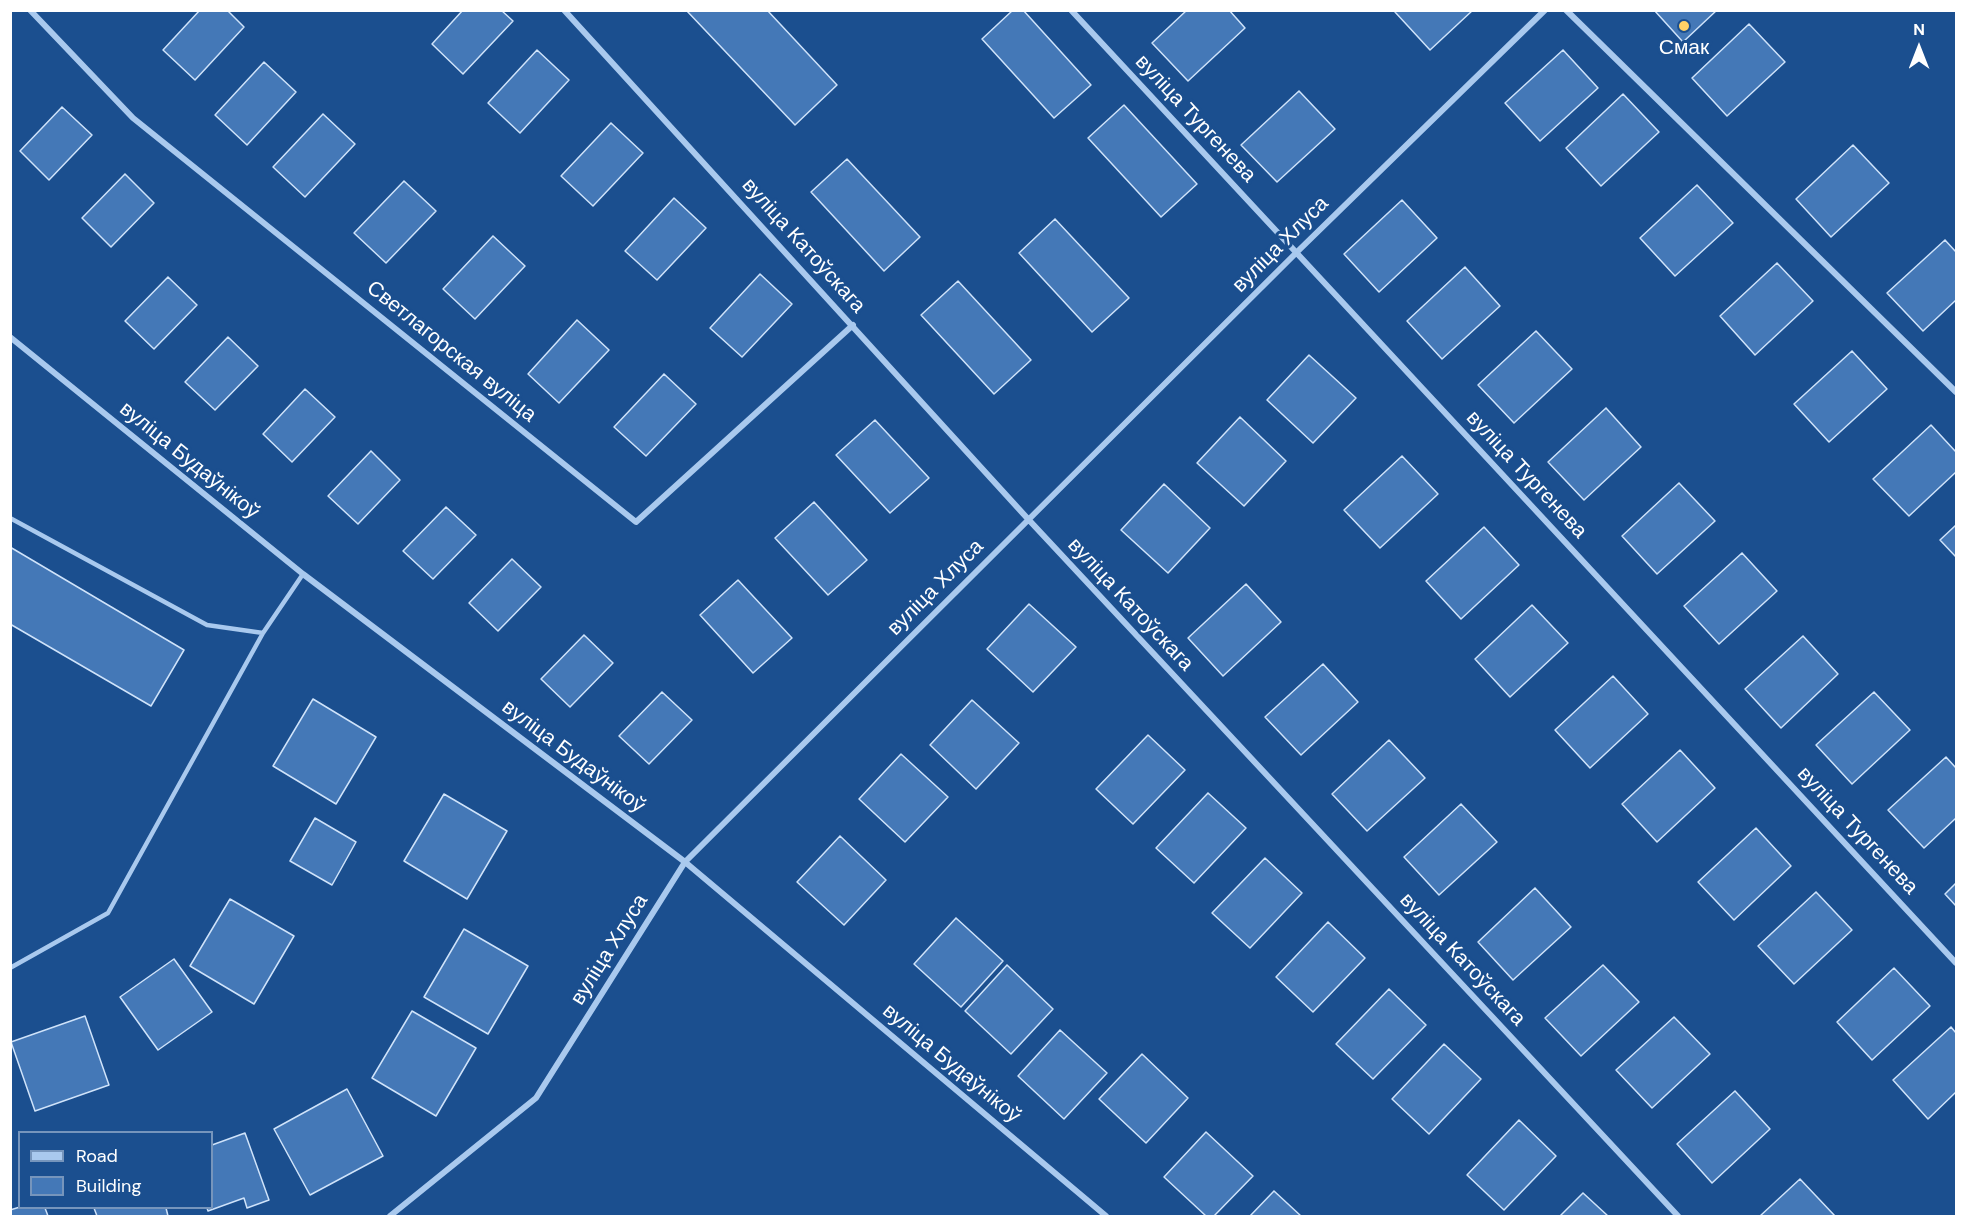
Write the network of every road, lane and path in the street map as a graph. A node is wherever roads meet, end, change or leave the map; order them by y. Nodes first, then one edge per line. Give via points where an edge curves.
1 (30, 10) edge
2 (564, 10) edge
3 (1071, 10) edge
4 (1545, 10) edge
5 (1566, 10) edge
6 (1297, 252) junction
7 (853, 325) junction
8 (10, 337) edge
9 (1956, 392) edge
10 (10, 518) edge
11 (1028, 519) junction
12 (303, 574) junction
13 (263, 633) junction
14 (685, 862) junction
15 (1956, 963) edge
16 (10, 968) edge
17 (390, 1216) edge
18 (1106, 1216) edge
19 (1678, 1216) edge

1 - 7 street, Светлагорская вуліца via 133,118 636,522
2 - 7 street, вуліца Катоўскага
3 - 6 street, вуліца Тургенева
4 - 6 street, вуліца Хлуса
5 - 9 street
6 - 11 street, вуліца Хлуса
6 - 15 street, вуліца Тургенева
7 - 11 street, вуліца Катоўскага
8 - 12 street, вуліца Будаўнікоў
10 - 13 lane via 207,625
11 - 14 street, вуліца Хлуса
11 - 19 street, вуліца Катоўскага
12 - 13 lane
12 - 14 street, вуліца Будаўнікоў
13 - 16 lane via 108,913
14 - 17 street, вуліца Хлуса via 536,1098
14 - 18 street, вуліца Будаўнікоў

